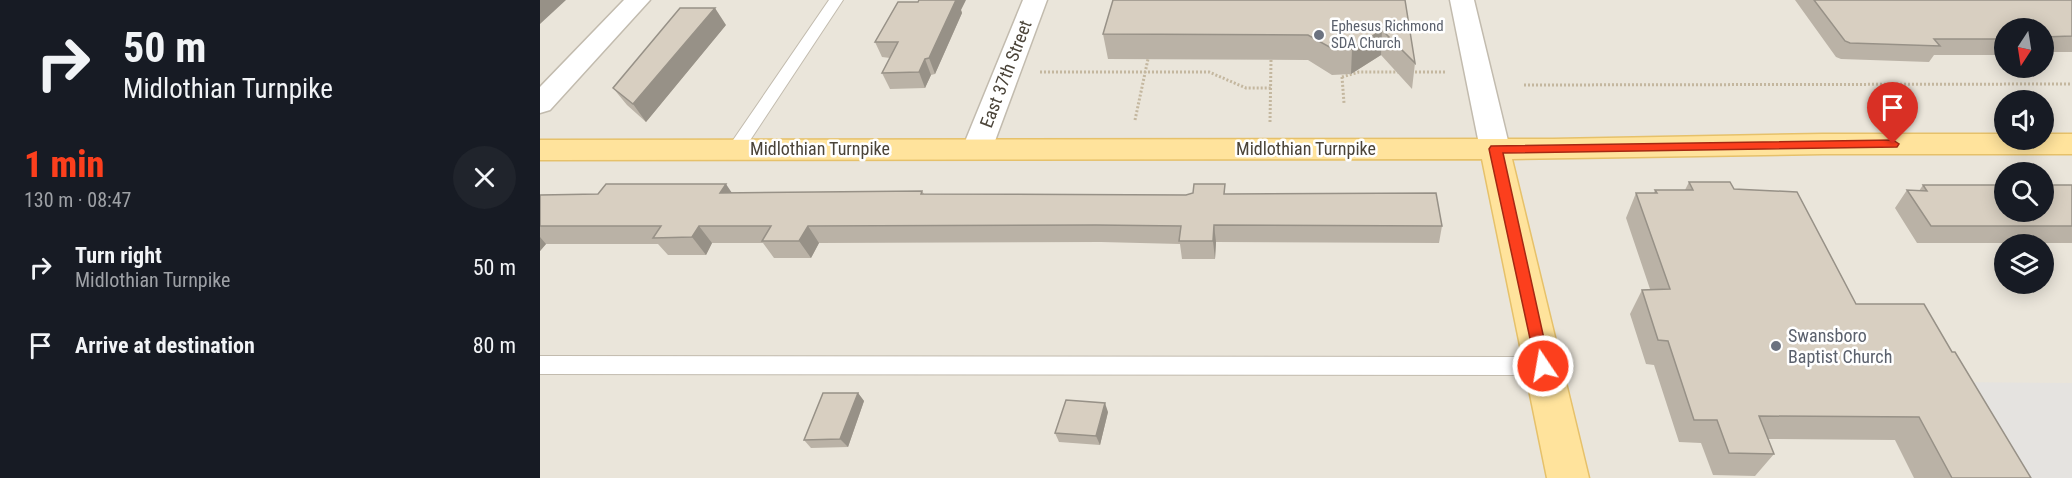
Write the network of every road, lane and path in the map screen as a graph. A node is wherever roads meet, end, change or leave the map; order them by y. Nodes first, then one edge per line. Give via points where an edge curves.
1 (639, 0) edge
2 (836, 0) edge
3 (1035, 0) edge
4 (1462, 0) edge
5 (1148, 59) dead end
6 (1271, 60) dead end
7 (1040, 72) dead end
8 (1146, 72) junction
9 (1449, 72) dead end
10 (2072, 84) edge
11 (1524, 85) dead end
12 (1270, 88) junction
13 (540, 104) edge
14 (1344, 104) dead end
15 (1269, 129) dead end
16 (1133, 130) dead end
17 (2072, 144) edge
18 (977, 148) junction
19 (1496, 149) junction
20 (540, 150) edge
21 (735, 150) junction
22 (540, 365) edge
23 (1543, 366) junction
24 (1568, 478) edge

1 - 13 street
2 - 21 lane
3 - 18 street, East 37th Street
4 - 19 street
5 - 8 path
6 - 12 path
7 - 8 path
8 - 12 path via 1209,72 1246,88
8 - 16 path
9 - 14 path via 1359,72 1342,76
10 - 11 path
12 - 15 path
17 - 19 main road, Midlothian Turnpike
18 - 19 main road, Midlothian Turnpike
18 - 21 main road, Midlothian Turnpike
19 - 23 main road
20 - 21 main road, Midlothian Turnpike
22 - 23 lane
23 - 24 main road

